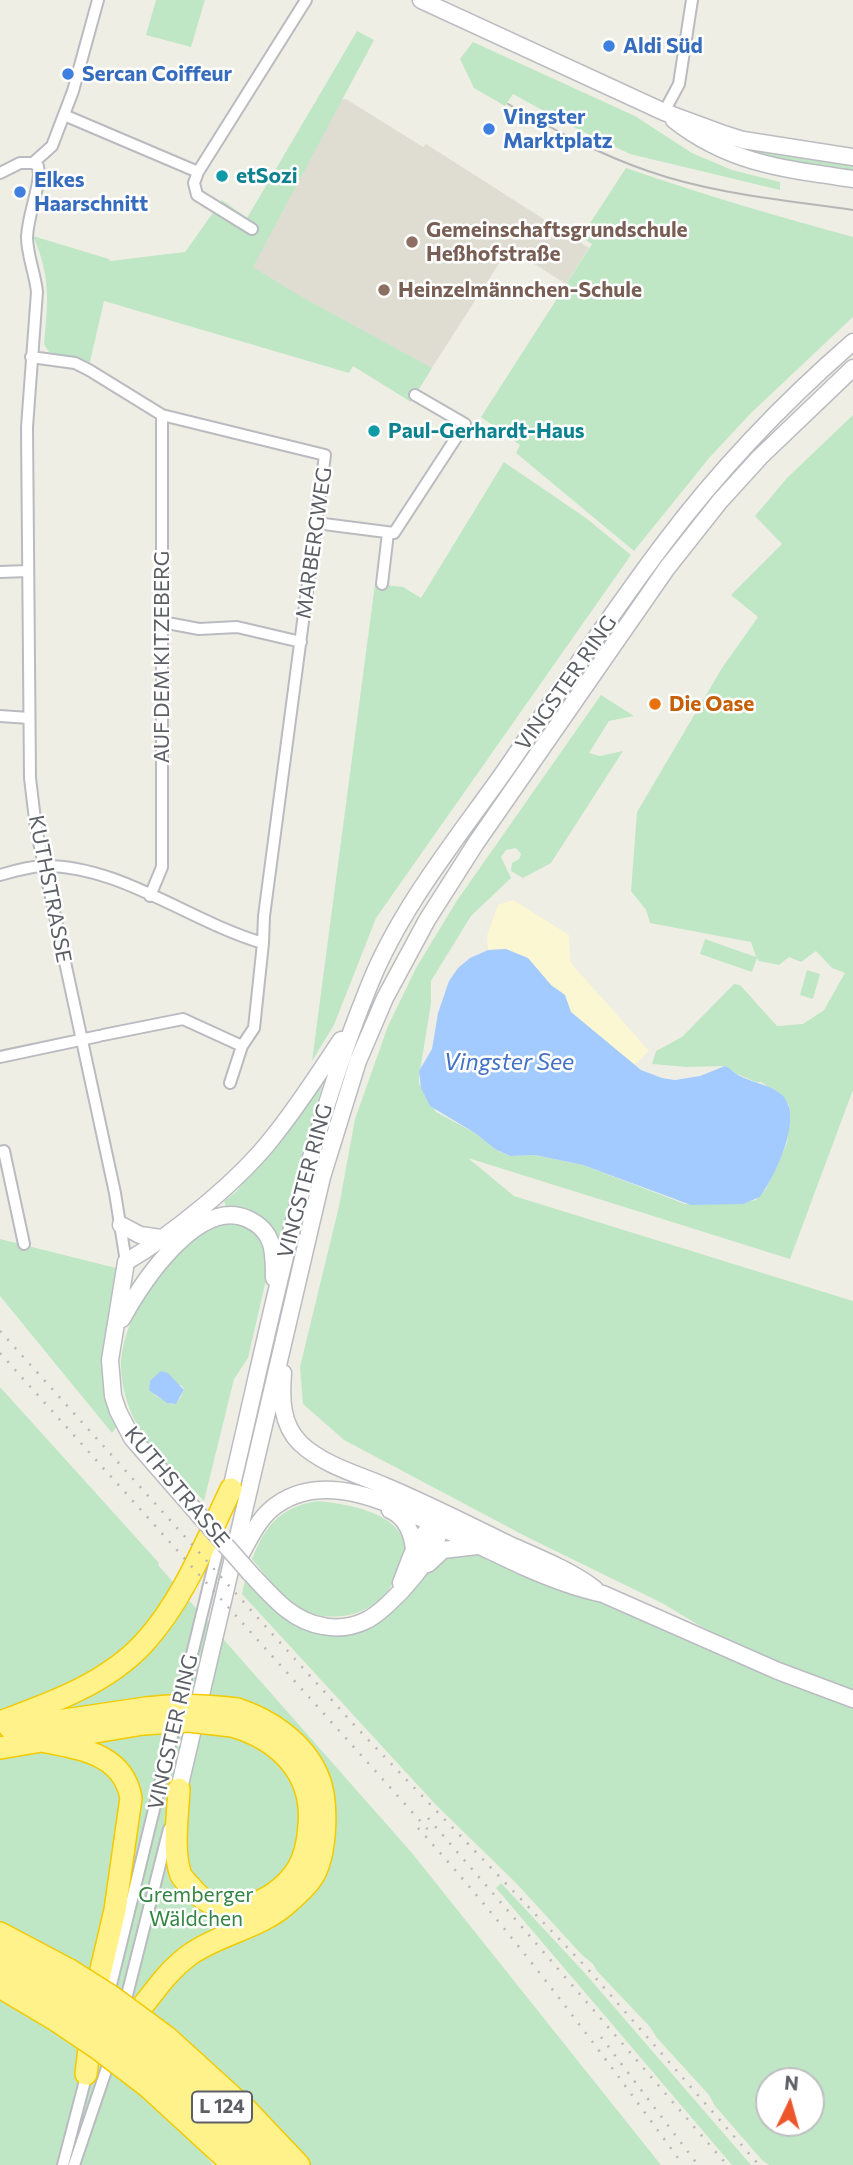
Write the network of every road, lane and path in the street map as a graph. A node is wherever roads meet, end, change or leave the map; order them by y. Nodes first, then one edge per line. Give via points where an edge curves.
1 (99, 0) edge
2 (306, 0) edge
3 (421, 0) edge
4 (692, 0) edge
5 (664, 112) junction
6 (64, 115) junction
7 (721, 141) junction
8 (853, 157) edge
9 (33, 163) junction
10 (198, 172) junction
11 (0, 173) edge
12 (853, 179) edge
13 (252, 229) dead end
14 (853, 342) edge
15 (31, 357) junction
16 (853, 368) edge
17 (415, 395) dead end
18 (162, 415) junction
19 (316, 523) junction
20 (388, 533) junction
21 (28, 571) junction
22 (0, 572) edge
23 (382, 584) dead end
24 (162, 622) junction
25 (300, 642) junction
26 (0, 716) edge
27 (29, 718) junction
28 (44, 866) junction
29 (0, 875) edge
30 (150, 896) junction
31 (263, 943) junction
32 (359, 1014) junction
33 (81, 1039) junction
34 (242, 1046) junction
35 (0, 1057) edge
36 (230, 1083) dead end
37 (0, 1152) edge
38 (121, 1225) junction
39 (161, 1238) junction
40 (24, 1244) dead end
41 (162, 1258) junction
42 (126, 1262) junction
43 (275, 1301) junction
44 (287, 1326) junction
45 (116, 1330) junction
46 (231, 1489) junction
47 (351, 1493) junction
48 (426, 1504) junction
49 (462, 1521) junction
50 (438, 1525) junction
51 (479, 1546) junction
52 (414, 1551) junction
53 (229, 1577) junction
54 (409, 1583) junction
55 (603, 1594) junction
56 (393, 1601) junction
57 (853, 1699) edge
58 (144, 1716) junction
59 (234, 1718) junction
60 (0, 1722) edge
61 (0, 1729) edge
62 (42, 1741) junction
63 (0, 1748) edge
64 (179, 1789) junction
65 (0, 1933) edge
66 (0, 1952) edge
67 (2, 1984) edge
68 (62, 1995) junction
69 (117, 2033) junction
70 (158, 2063) junction
71 (86, 2074) junction
72 (63, 2165) edge
73 (74, 2165) edge
74 (233, 2165) edge
75 (254, 2165) edge
76 (278, 2165) edge
77 (299, 2165) edge

1 - 6 street
2 - 10 street
3 - 5 main road
4 - 5 street via 679,84
5 - 7 main road
6 - 9 street via 52,146
6 - 10 street
7 - 8 main road via 743,140
7 - 12 main road via 739,158
9 - 11 street via 20,163
9 - 15 street, KUTHSTRASSE via 39,175 27,235 37,292
10 - 13 street via 194,183 197,195
14 - 32 main road, VINGSTER RING via 750,441 666,541 408,909
15 - 18 street, MARBERGWEG via 75,363
15 - 21 street, KUTHSTRASSE
16 - 44 main road, VINGSTER RING via 760,457 667,568 427,920 358,1061 322,1177
17 - 20 street via 465,424 394,533
18 - 19 street, MARBERGWEG via 325,454
18 - 24 street, AUF DEM KITZEBERG
19 - 20 street
19 - 25 street, MARBERGWEG
20 - 23 street
21 - 22 street
21 - 27 street, KUTHSTRASSE
24 - 25 street via 198,629 237,627
24 - 30 street, AUF DEM KITZEBERG via 162,867
25 - 31 street, MARBERGWEG
26 - 27 street
27 - 28 street, KUTHSTRASSE via 30,778
28 - 29 street
28 - 30 street via 103,875
28 - 33 street, KUTHSTRASSE
30 - 31 street
31 - 34 street, MARBERGWEG via 254,1028
32 - 39 main road via 251,1162
32 - 43 main road, VINGSTER RING via 328,1095
33 - 34 street via 183,1019
33 - 35 street
33 - 38 street, KUTHSTRASSE
34 - 36 street, MARBERGWEG
37 - 40 street via 4,1151
38 - 39 main road via 140,1235
38 - 42 street, KUTHSTRASSE
39 - 42 main road
41 - 42 main road via 137,1265
41 - 43 main road via 212,1220 242,1216 258,1224 274,1248
41 - 45 main road
42 - 45 main road, KUTHSTRASSE
43 - 46 main road, VINGSTER RING
44 - 48 main road via 283,1412 299,1441 336,1466
44 - 53 main road, VINGSTER RING
45 - 56 main road, KUTHSTRASSE, bridge via 110,1377 118,1411 141,1450 282,1606 296,1617 323,1626 350,1626 366,1621
46 - 60 highway via 187,1581 143,1644 97,1680
46 - 71 street, VINGSTER RING via 117,1968
47 - 50 main road
47 - 52 main road via 396,1513 407,1525
47 - 53 main road via 317,1491 279,1503 254,1529
48 - 49 main road
48 - 50 main road
49 - 50 main road
49 - 55 main road via 581,1578
50 - 51 main road
50 - 52 main road
50 - 54 main road, KUTHSTRASSE via 427,1557
51 - 54 main road via 443,1550
51 - 55 main road via 575,1588
52 - 56 main road
53 - 64 main road, VINGSTER RING
54 - 56 main road, KUTHSTRASSE
55 - 57 main road
58 - 59 highway, bridge via 188,1721
58 - 61 highway
58 - 62 highway
59 - 64 highway via 282,1752 306,1787 309,1835 298,1868 256,1905 234,1909 215,1906 198,1896 181,1875 177,1855
59 - 69 highway via 255,1715 287,1736 318,1775 326,1824 313,1877 271,1917 190,1955
62 - 63 highway
62 - 71 highway via 105,1759 119,1769 131,1798
64 - 69 street, VINGSTER RING
65 - 68 highway
66 - 68 highway
67 - 68 highway
68 - 70 highway, bridge via 97,2048
68 - 70 highway, bridge via 111,1996
69 - 73 street, VINGSTER RING
70 - 74 highway
70 - 75 highway, L 124
70 - 76 highway, L 124 via 237,2120
70 - 77 highway via 237,2100
71 - 72 street, VINGSTER RING

